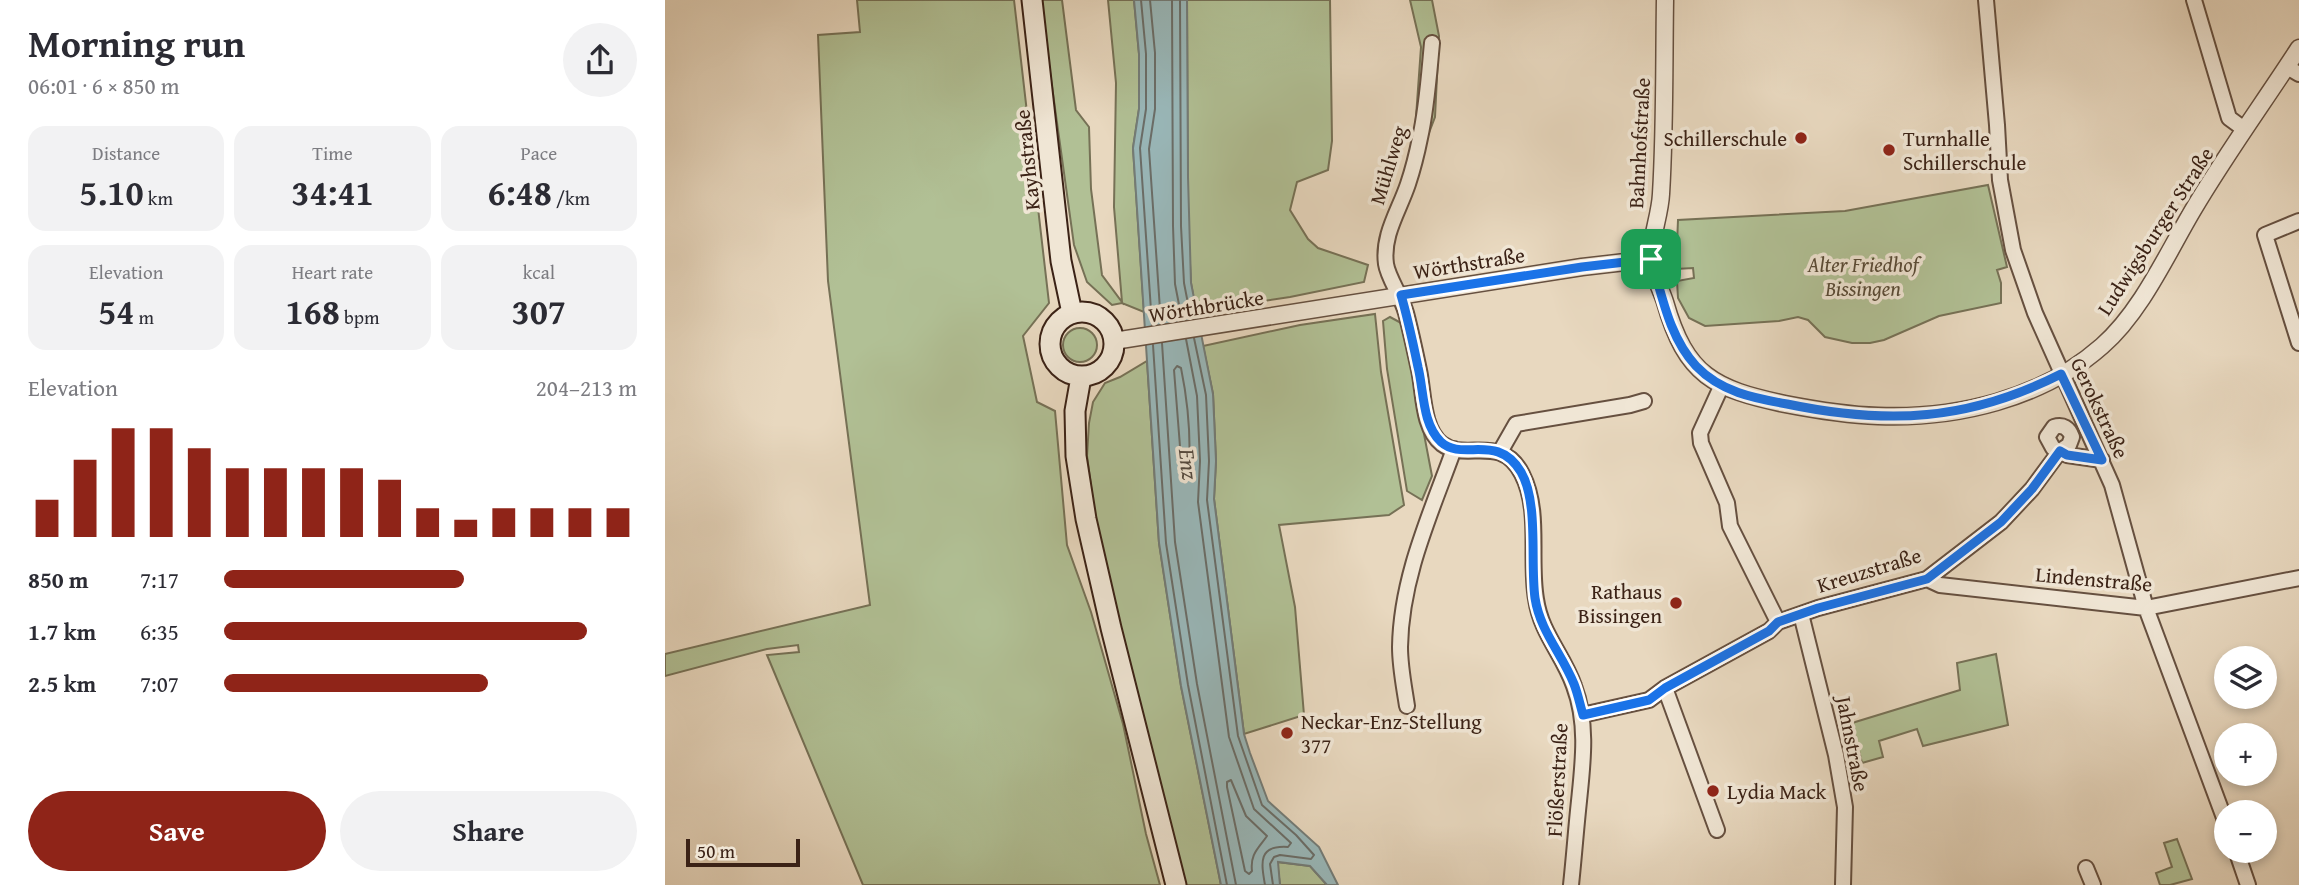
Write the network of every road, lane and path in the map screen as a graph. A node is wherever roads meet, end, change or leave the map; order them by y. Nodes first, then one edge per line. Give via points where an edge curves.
1 (1032, 0) edge
2 (1665, 0) edge
3 (1986, 0) edge
4 (2194, 0) edge
5 (1432, 43) dead end
6 (2299, 48) edge
7 (2293, 70) edge
8 (2244, 130) junction
9 (2299, 221) edge
10 (1651, 259) junction
11 (1401, 295) junction
12 (1072, 313) junction
13 (1294, 314) joint
14 (1119, 341) junction
15 (2299, 343) edge
16 (2061, 374) junction
17 (1081, 377) junction
18 (1721, 387) junction
19 (1644, 401) dead end
20 (1454, 449) junction
21 (1500, 452) junction
22 (2102, 460) junction
23 (2299, 578) edge
24 (1927, 579) junction
25 (2146, 608) junction
26 (1801, 614) junction
27 (1778, 622) junction
28 (1665, 688) junction
29 (1408, 706) dead end
30 (1583, 715) junction
31 (2217, 800) edge
32 (1717, 830) dead end
33 (2240, 863) edge
34 (2086, 868) dead end
35 (1176, 885) edge
36 (1571, 885) edge
37 (1843, 885) edge
38 (2093, 885) edge
39 (2248, 885) edge

1 - 12 main road, Kayhstraße via 1061,261
2 - 10 street, Bahnhofstraße via 1661,197
3 - 16 street, Gerokstraße via 2007,224 2035,313
4 - 8 street via 2229,118
5 - 11 street, Mühlweg via 1421,135 1385,247 1386,268
6 - 7 street, Ludwigsburger Straße
7 - 8 street, Ludwigsburger Straße
8 - 16 street, Ludwigsburger Straße via 2136,306 2104,345
9 - 15 street via 2265,235
10 - 11 street, Wörthstraße
10 - 18 street, Bahnhofstraße via 1681,344
11 - 13 street, Wörthstraße
11 - 20 street via 1427,418 1442,444
12 - 14 main road via 1099,317
12 - 17 main road via 1061,319 1049,341 1057,365
13 - 14 street, Wörthbrücke
14 - 17 main road via 1100,371
16 - 18 street, Ludwigsburger Straße via 1998,402 1921,416 1843,415
16 - 22 street, Gerokstraße
17 - 35 main road via 1075,411 1076,456 1086,519
18 - 27 street via 1700,433 1701,443 1727,503 1730,526
19 - 21 street via 1516,424
20 - 21 street
20 - 29 street via 1427,519 1403,604 1400,650
21 - 30 street, Flößerstraße via 1522,473 1531,512 1541,625 1574,685
22 - 24 street, Kreuzstraße via 2060,451 2001,522
22 - 25 street, Gerokstraße
23 - 25 street, Lindenstraße
24 - 25 street, Lindenstraße via 1940,585
24 - 26 street, Kreuzstraße
25 - 31 street, Gerokstraße
26 - 27 street, Kreuzstraße
26 - 37 street, Jahnstraße via 1845,807
27 - 28 street, Kreuzstraße
28 - 30 street, Kreuzstraße via 1649,700
28 - 32 street
30 - 36 street, Flößerstraße
33 - 39 street
34 - 38 street

